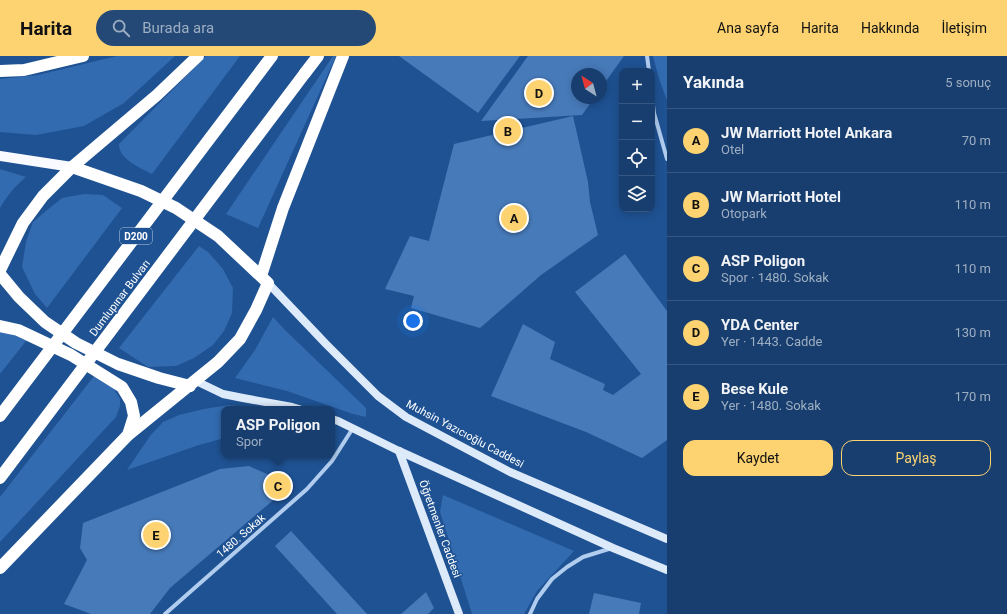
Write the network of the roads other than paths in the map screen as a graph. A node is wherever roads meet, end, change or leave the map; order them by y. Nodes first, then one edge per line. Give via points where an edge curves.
1 (83, 56) edge
2 (198, 56) edge
3 (272, 56) edge
4 (318, 56) edge
5 (343, 56) edge
6 (647, 56) edge
7 (649, 68) edge
8 (0, 71) edge
9 (653, 104) edge
10 (0, 156) edge
11 (667, 159) edge
12 (72, 167) junction
13 (0, 270) edge
14 (0, 274) edge
15 (264, 279) junction
16 (0, 326) edge
17 (193, 383) junction
18 (287, 406) edge
19 (0, 416) edge
20 (335, 420) edge
21 (353, 428) junction
22 (128, 435) junction
23 (399, 451) junction
24 (335, 456) edge
25 (334, 458) edge
26 (0, 478) edge
27 (667, 540) edge
28 (612, 548) junction
29 (0, 568) edge
30 (667, 570) edge
31 (165, 614) edge
32 (459, 614) edge
33 (530, 614) edge

1 - 8 highway via 24,70
2 - 12 highway via 157,95
3 - 19 highway, D200, bridge
4 - 26 highway, Dumlupınar Bulvarı, bridge
5 - 15 highway via 283,208
6 - 7 street
9 - 11 street
10 - 12 main road
12 - 13 highway via 23,223
12 - 15 highway via 141,191 176,208 218,236
14 - 17 highway via 45,322 76,344 118,364 159,378
15 - 17 highway via 256,310 240,339
15 - 27 main road, Muhsin Yazıcıoğlu Caddesi via 378,396 406,417 510,472
16 - 22 highway via 18,330 71,355 122,387 131,402 134,416
17 - 18 main road via 223,394
17 - 22 highway
20 - 21 main road
21 - 23 main road
21 - 24 street, 1480. Sokak
22 - 29 highway
23 - 28 main road
23 - 32 main road, Öğretmenler Caddesi
25 - 31 street, 1480. Sokak via 307,489
28 - 30 main road
28 - 33 street via 583,557 552,579 537,599

